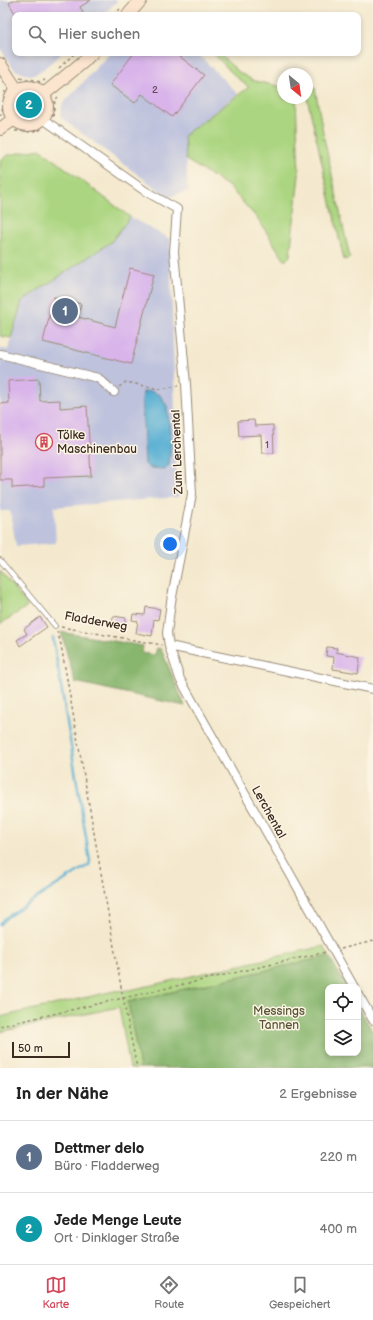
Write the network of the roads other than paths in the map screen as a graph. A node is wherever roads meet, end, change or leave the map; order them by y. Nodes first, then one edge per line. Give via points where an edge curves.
1 (141, 0) edge
2 (131, 12) edge
3 (89, 56) edge
4 (0, 64) edge
5 (17, 90) junction
6 (44, 94) junction
7 (14, 119) junction
8 (46, 121) junction
9 (5, 130) edge
10 (0, 354) edge
11 (114, 392) road end
12 (0, 560) edge
13 (55, 626) road end
14 (168, 646) junction
15 (373, 689) edge
16 (352, 984) edge
17 (361, 999) edge
18 (373, 1020) edge

1 - 2 main road
3 - 6 main road
4 - 5 main road
5 - 6 main road via 28,87 40,90
5 - 7 main road via 9,104
6 - 8 main road via 48,102
7 - 8 main road via 25,125
7 - 9 main road
8 - 14 street, Zum Lerchental via 145,191 177,209 174,252 186,384 192,494 171,602
10 - 11 street via 98,378
12 - 13 lane, Fladderweg
14 - 15 street
14 - 16 street, Lerchental via 180,679
17 - 18 street

